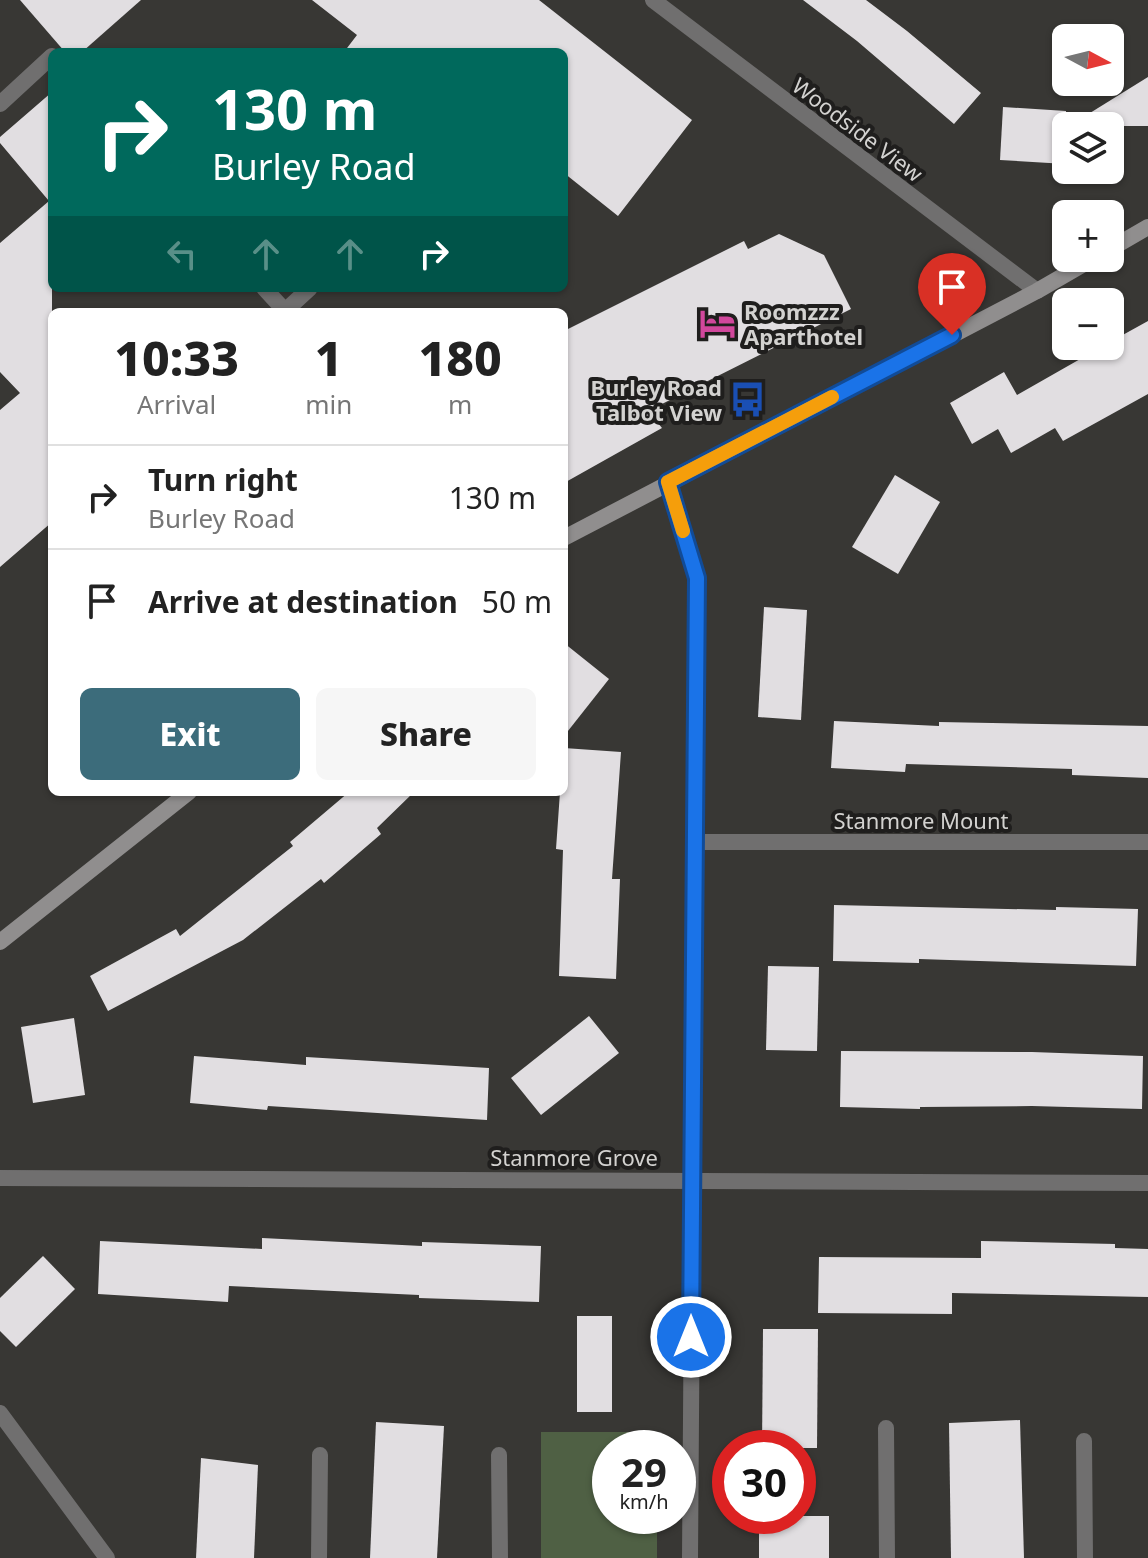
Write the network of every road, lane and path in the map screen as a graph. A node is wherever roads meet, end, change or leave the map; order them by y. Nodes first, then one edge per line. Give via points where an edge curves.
1 (653, 0) edge
2 (48, 60) edge
3 (0, 104) edge
4 (1148, 227) edge
5 (1124, 241) edge
6 (1070, 272) edge
7 (1037, 291) junction
8 (268, 292) edge
9 (306, 292) edge
10 (282, 308) edge
11 (289, 308) edge
12 (668, 482) junction
13 (568, 536) edge
14 (184, 796) edge
15 (695, 842) junction
16 (1148, 842) edge
17 (0, 942) edge
18 (0, 1178) edge
19 (692, 1179) junction
20 (1148, 1183) edge
21 (0, 1413) edge
22 (886, 1428) dead end
23 (1084, 1441) dead end
24 (320, 1455) dead end
25 (499, 1455) dead end
26 (107, 1558) edge
27 (319, 1558) edge
28 (500, 1558) edge
29 (690, 1558) edge
30 (887, 1558) edge
31 (1085, 1558) edge

1 - 7 street, Woodside View
2 - 3 street
4 - 5 street
6 - 7 street
7 - 12 street
8 - 10 street
9 - 11 street
12 - 13 street
12 - 15 street via 697,578
14 - 17 street
15 - 16 street, Stanmore Mount
15 - 19 street
18 - 19 street, Stanmore Grove
19 - 20 street, Stanmore Grove
19 - 29 street
21 - 26 street
22 - 30 street
23 - 31 street
24 - 27 street
25 - 28 street

